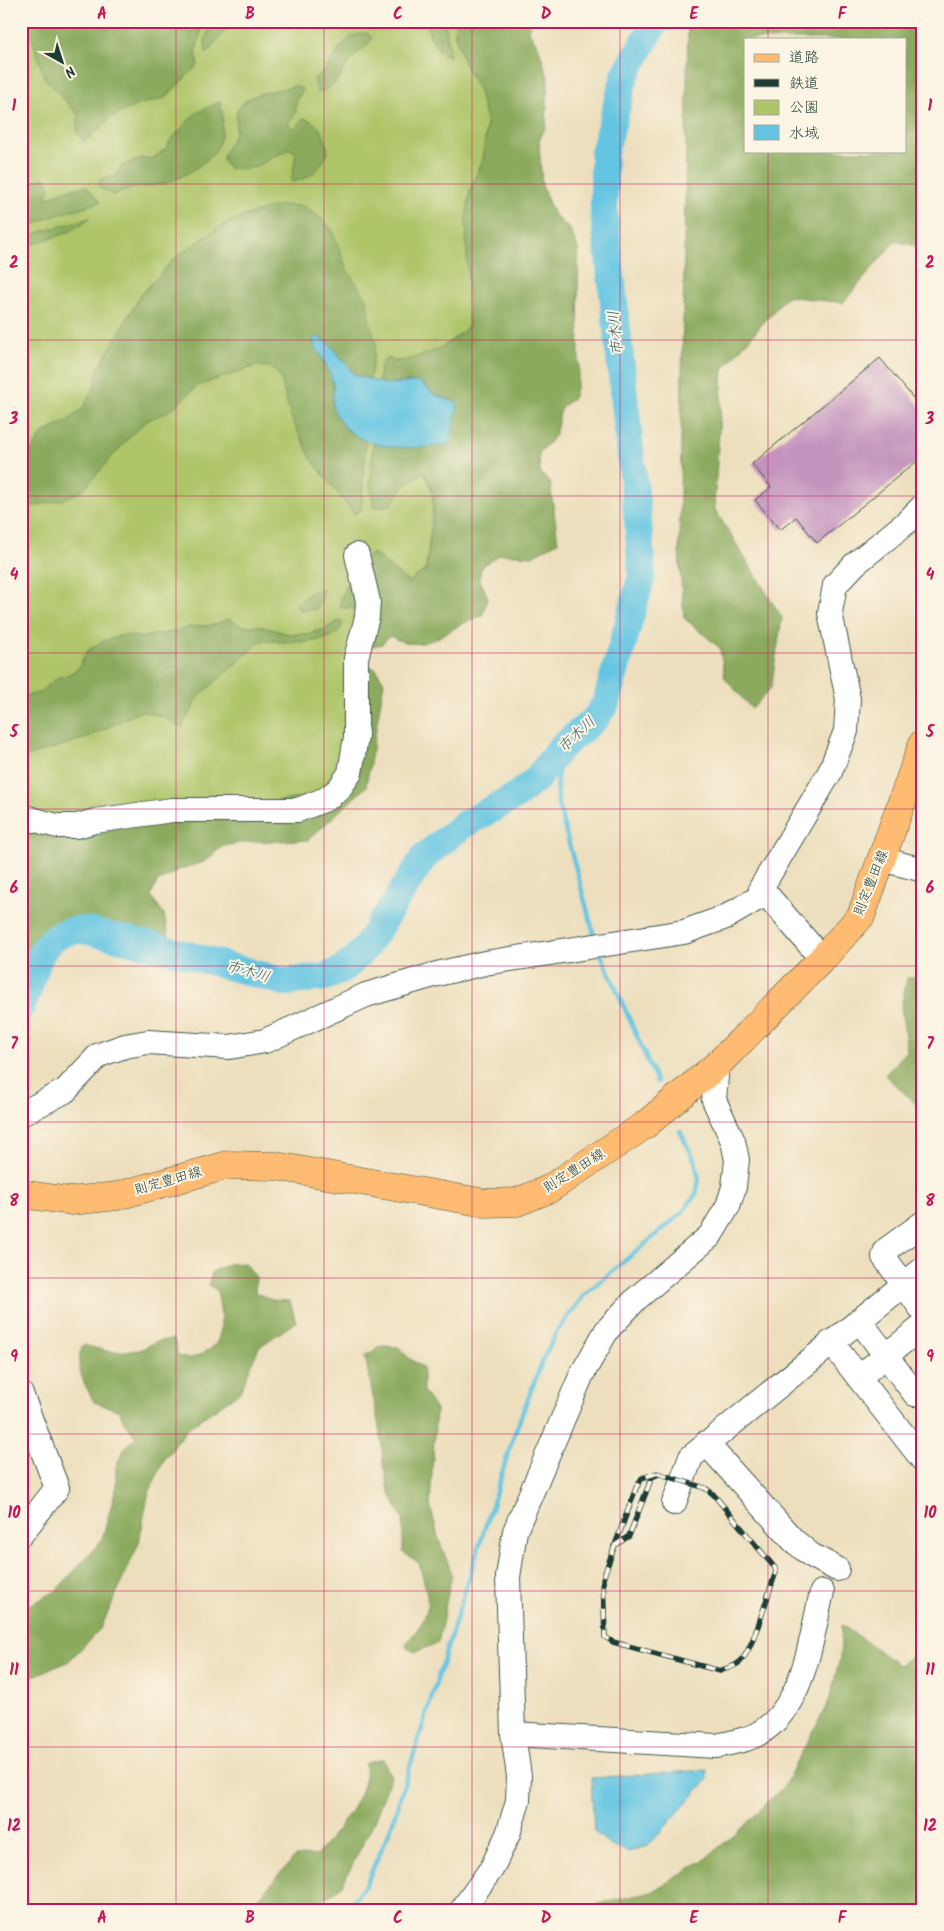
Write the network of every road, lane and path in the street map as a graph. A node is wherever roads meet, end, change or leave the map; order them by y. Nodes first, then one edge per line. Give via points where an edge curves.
1 (923, 506) edge
2 (357, 555) dead end
3 (923, 743) edge
4 (21, 816) edge
5 (881, 858) junction
6 (923, 870) edge
7 (765, 894) junction
8 (822, 959) junction
9 (717, 1065) junction
10 (21, 1114) edge
11 (21, 1194) edge
12 (923, 1223) edge
13 (923, 1269) edge
14 (903, 1284) junction
15 (923, 1311) edge
16 (859, 1320) junction
17 (923, 1326) edge
18 (831, 1342) junction
19 (886, 1356) junction
20 (859, 1377) junction
21 (919, 1391) edge
22 (21, 1394) edge
23 (889, 1415) junction
24 (30, 1439) edge
25 (706, 1444) junction
26 (923, 1460) edge
27 (674, 1503) dead end
28 (21, 1534) edge
29 (837, 1569) dead end
30 (822, 1592) dead end
31 (513, 1734) junction
32 (462, 1910) edge

1 - 7 street via 835,585 830,612 848,699 846,731 830,772 760,888
2 - 4 street via 368,601 356,658 356,737 350,773 326,799 298,810 172,810 77,826 57,826
3 - 5 main road, 則定豊田線
5 - 6 street
5 - 8 main road, 則定豊田線 via 860,916
7 - 8 street
7 - 10 street via 726,918 684,932 486,963 437,974 366,995 265,1041 229,1048 148,1042 125,1046 99,1056 65,1092
8 - 9 main road, 則定豊田線
9 - 11 main road, 則定豊田線 via 645,1124 549,1188 517,1202 485,1203 276,1166 228,1165 116,1196 71,1200
9 - 31 street via 714,1100 734,1141 737,1160 728,1206 710,1236 636,1299 607,1330 582,1374 515,1531 508,1577
12 - 14 street via 886,1250 884,1257
13 - 14 street
14 - 15 street
14 - 16 street
16 - 18 street
16 - 19 street
17 - 19 street
18 - 20 street
18 - 25 street
19 - 20 street
19 - 21 street
20 - 23 street
21 - 23 street
22 - 24 street
23 - 26 street
24 - 28 street via 57,1488
25 - 27 street via 691,1457
25 - 29 street via 793,1540 811,1555
30 - 31 street via 795,1692 787,1707 772,1723 747,1739 716,1746
31 - 32 street via 519,1776 518,1801 508,1834 492,1868

